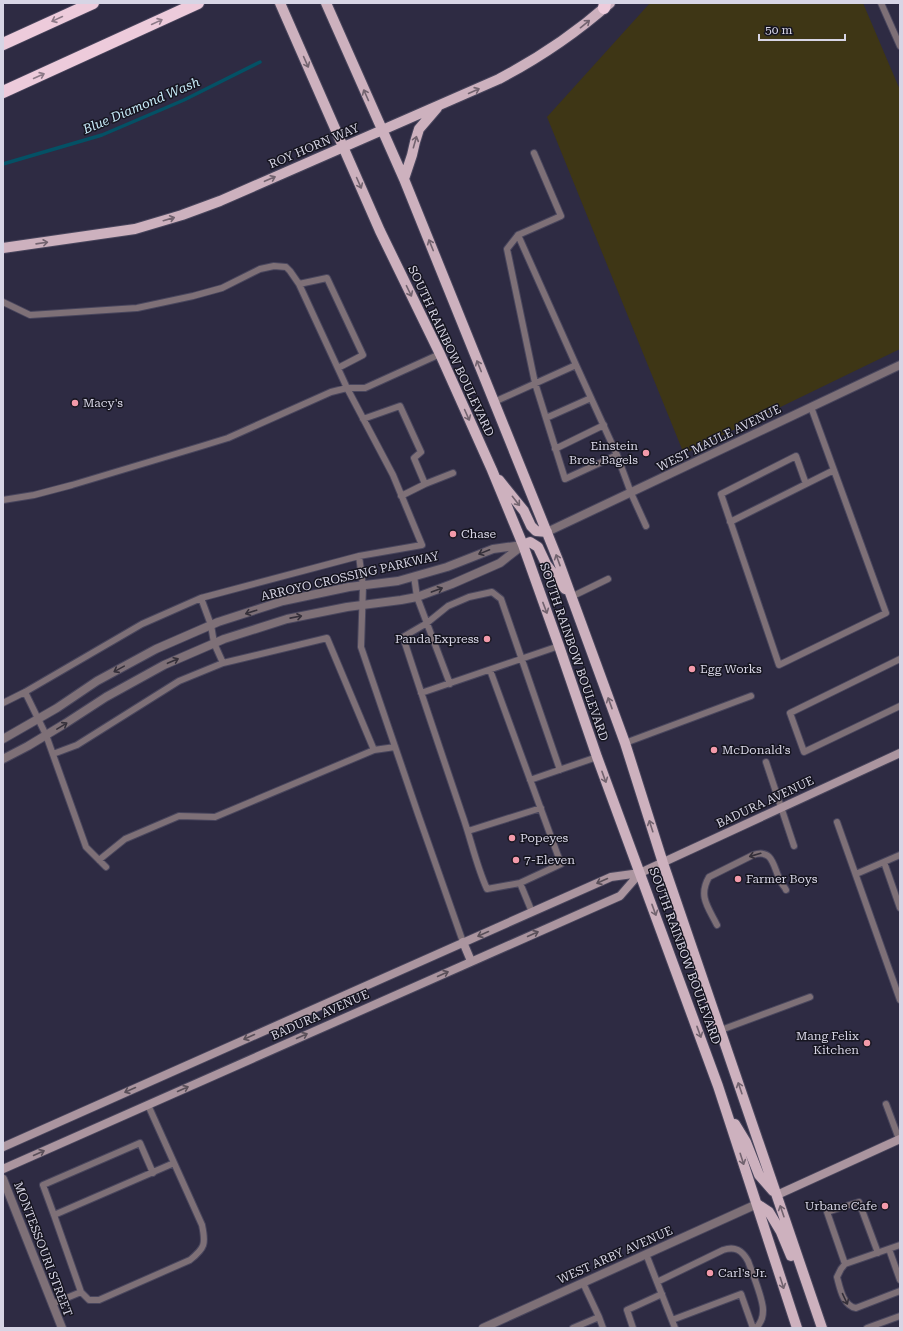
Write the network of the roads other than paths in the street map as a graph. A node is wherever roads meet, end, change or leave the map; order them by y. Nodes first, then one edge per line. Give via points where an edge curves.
1 (93, 3) edge
2 (198, 3) edge
3 (280, 3) edge
4 (881, 3) edge
5 (606, 5) edge
6 (327, 6) edge
7 (3, 44) edge
8 (900, 46) edge
9 (3, 92) edge
10 (438, 106) junction
11 (382, 131) junction
12 (343, 148) junction
13 (534, 153) dead end
14 (404, 179) junction
15 (518, 235) junction
16 (3, 248) edge
17 (299, 284) junction
18 (3, 302) edge
19 (440, 354) junction
20 (576, 365) junction
21 (900, 365) edge
22 (338, 368) junction
23 (535, 383) junction
24 (347, 388) junction
25 (591, 398) junction
26 (494, 402) junction
27 (811, 407) junction
28 (546, 418) junction
29 (363, 419) junction
30 (604, 425) junction
31 (555, 449) junction
32 (617, 455) junction
33 (492, 470) junction
34 (834, 470) junction
35 (453, 473) dead end
36 (425, 484) junction
37 (806, 484) junction
38 (631, 493) junction
39 (401, 496) junction
40 (3, 500) edge
41 (730, 522) junction
42 (646, 526) dead end
43 (547, 532) junction
44 (522, 545) junction
45 (359, 556) junction
46 (414, 576) junction
47 (608, 579) dead end
48 (363, 586) junction
49 (417, 597) junction
50 (571, 597) junction
51 (201, 598) junction
52 (362, 605) junction
53 (427, 623) junction
54 (212, 625) junction
55 (214, 643) junction
56 (559, 646) junction
57 (522, 659) junction
58 (900, 659) edge
59 (223, 663) junction
60 (490, 670) junction
61 (450, 684) junction
62 (26, 692) junction
63 (421, 693) junction
64 (751, 696) dead end
65 (3, 703) edge
66 (900, 706) edge
67 (39, 719) junction
68 (46, 735) junction
69 (3, 739) edge
70 (625, 743) junction
71 (395, 747) junction
72 (374, 750) junction
73 (900, 753) edge
74 (53, 754) junction
75 (597, 757) junction
76 (3, 759) edge
77 (766, 762) dead end
78 (560, 770) junction
79 (530, 780) junction
80 (541, 808) junction
81 (782, 808) junction
82 (837, 822) dead end
83 (468, 831) junction
84 (794, 846) dead end
85 (900, 855) edge
86 (98, 860) junction
87 (884, 862) junction
88 (663, 863) junction
89 (106, 867) dead end
90 (640, 874) junction
91 (856, 874) junction
92 (520, 883) junction
93 (786, 890) dead end
94 (900, 908) edge
95 (532, 912) junction
96 (717, 925) dead end
97 (463, 942) junction
98 (471, 961) junction
99 (810, 997) dead end
100 (900, 1000) edge
101 (721, 1030) junction
102 (886, 1104) dead end
103 (148, 1105) junction
104 (726, 1109) junction
105 (900, 1139) edge
106 (3, 1147) edge
107 (174, 1164) junction
108 (3, 1169) edge
109 (153, 1172) junction
110 (3, 1179) edge
111 (777, 1195) junction
112 (757, 1204) junction
113 (54, 1215) junction
114 (900, 1245) edge
115 (889, 1249) junction
116 (878, 1253) junction
117 (646, 1254) junction
118 (845, 1264) junction
119 (900, 1280) edge
120 (657, 1282) junction
121 (583, 1283) junction
122 (900, 1291) edge
123 (81, 1292) junction
124 (662, 1294) junction
125 (52, 1304) junction
126 (900, 1316) edge
127 (599, 1317) junction
128 (818, 1317) junction
129 (672, 1320) junction
130 (62, 1328) edge
131 (483, 1328) edge
132 (573, 1328) edge
133 (603, 1328) edge
134 (633, 1328) edge
135 (675, 1328) edge
136 (754, 1328) edge
137 (797, 1328) edge
138 (822, 1328) edge
139 (867, 1328) edge

1 -> 7 highway
9 -> 2 highway
3 -> 12 main road, SOUTH RAINBOW BOULEVARD
4 - 8 lane
10 -> 5 main road, ROY HORN WAY via 527,64 554,47
11 -> 6 main road, SOUTH RAINBOW BOULEVARD
10 - 11 main road, ROY HORN WAY
14 -> 10 main road via 419,129
11 - 12 main road, ROY HORN WAY
11 - 14 main road, SOUTH RAINBOW BOULEVARD
16 -> 12 main road, ROY HORN WAY via 135,229 220,201
12 -> 19 main road, SOUTH RAINBOW BOULEVARD
13 - 15 lane via 561,216
26 -> 14 main road, SOUTH RAINBOW BOULEVARD
15 - 20 lane
15 - 23 lane via 507,249
17 - 18 lane via 286,267 274,266 260,269 222,288 137,308 30,315
17 - 22 lane
17 - 22 lane via 327,278 363,355
19 - 24 lane via 365,388
19 -> 33 main road, SOUTH RAINBOW BOULEVARD
20 - 23 lane
20 - 25 lane
21 - 27 street, WEST MAULE AVENUE
22 - 24 lane
23 - 26 lane
23 - 28 lane
24 - 29 lane
24 - 40 lane via 331,392 228,438 198,448 64,487
25 - 28 lane
25 - 30 lane
26 - 43 main road, SOUTH RAINBOW BOULEVARD
27 - 34 lane
27 - 38 street, WEST MAULE AVENUE
28 - 31 lane
29 - 36 lane via 400,406 422,452 414,458
29 - 39 lane
30 - 31 lane
30 - 32 lane
31 - 32 lane via 564,479
32 - 38 lane
33 -> 43 main road via 524,511 531,526 536,531
33 - 44 main road, SOUTH RAINBOW BOULEVARD
34 - 37 lane
34 - 41 lane via 886,613 779,665
35 - 36 lane
36 - 39 lane
37 - 41 lane
37 - 41 lane via 796,456 721,494
38 - 42 lane
38 - 43 street, WEST MAULE AVENUE
39 - 45 lane via 422,545
50 -> 43 main road, SOUTH RAINBOW BOULEVARD
44 -> 46 street, ARROYO CROSSING PARKWAY via 493,548 447,567
49 -> 44 street via 500,563
44 - 50 main road via 530,542 538,547 546,564
44 -> 56 main road, SOUTH RAINBOW BOULEVARD
45 - 48 lane
45 - 51 lane
46 - 48 street, ARROYO CROSSING PARKWAY
46 - 49 lane
47 - 50 lane
48 - 52 lane
48 -> 54 street, ARROYO CROSSING PARKWAY via 283,601
49 - 52 street
49 - 53 lane
70 -> 50 main road, SOUTH RAINBOW BOULEVARD
51 - 54 lane
51 - 62 lane via 142,624
55 -> 52 street via 287,619
52 - 71 lane via 361,647
53 - 57 lane via 448,606 469,597 492,592 501,598
53 - 61 lane
53 - 63 lane via 404,637
54 - 55 lane
54 -> 67 street, ARROYO CROSSING PARKWAY via 156,648 97,681
55 - 59 lane
68 -> 55 street via 106,697 164,665
56 - 57 lane
56 - 75 main road, SOUTH RAINBOW BOULEVARD
57 - 60 lane
57 - 78 lane
58 - 66 lane via 790,714 804,752
59 - 72 lane via 327,638
59 - 74 lane via 179,681 77,745
60 - 61 lane
60 - 79 lane
61 - 63 lane
62 - 65 lane
62 - 67 lane
63 - 83 lane
64 - 70 lane
67 - 68 lane
67 - 69 street, ARROYO CROSSING PARKWAY
68 - 74 lane
68 - 76 street
88 -> 70 main road, SOUTH RAINBOW BOULEVARD
71 - 72 lane
71 - 97 lane
72 - 86 lane via 215,817 179,816 125,839
73 - 81 main road, BADURA AVENUE
74 - 86 lane via 86,847
75 - 78 lane
75 -> 90 main road, SOUTH RAINBOW BOULEVARD
77 - 81 lane
78 - 79 lane
79 - 80 lane
80 - 83 lane
80 - 92 lane via 561,864
81 - 84 lane
81 - 88 main road, BADURA AVENUE
82 - 91 lane
83 - 92 lane via 487,889
85 - 87 lane
86 - 89 lane
87 - 91 lane
87 - 94 lane
88 - 90 main road, BADURA AVENUE
88 - 101 main road, SOUTH RAINBOW BOULEVARD
90 -> 95 main road, BADURA AVENUE via 611,877
98 -> 90 main road, BADURA AVENUE via 620,896
90 -> 104 main road, SOUTH RAINBOW BOULEVARD
91 - 100 lane
92 - 95 lane
93 -> 96 lane via 772,859 764,854 753,855 710,877 704,890 704,898
95 -> 97 main road, BADURA AVENUE
97 - 98 main road
97 -> 106 main road, BADURA AVENUE
103 -> 98 main road, BADURA AVENUE
99 - 101 lane
111 -> 101 main road, SOUTH RAINBOW BOULEVARD
102 - 105 lane
103 - 107 lane
108 -> 103 main road, BADURA AVENUE
104 - 111 main road via 746,1142 759,1175
104 -> 112 main road, SOUTH RAINBOW BOULEVARD
105 - 111 main road
107 - 109 lane
107 - 123 lane via 202,1225 205,1238 200,1252 190,1260 99,1300 89,1300
109 - 113 lane
109 - 113 lane via 140,1143 43,1184
110 - 125 street, MONTESSOURI STREET
128 -> 111 main road, SOUTH RAINBOW BOULEVARD
112 - 117 street, WEST ARBY AVENUE
112 - 128 main road via 769,1212 781,1232
112 -> 137 main road, SOUTH RAINBOW BOULEVARD
113 - 123 lane
114 - 115 lane
115 - 116 lane
115 - 119 lane
116 - 118 lane
116 - 118 lane via 859,1202 827,1212
117 - 120 lane
117 - 121 street, WEST ARBY AVENUE
118 -> 122 lane via 837,1277 846,1304 850,1307 856,1308
120 - 124 lane
120 - 136 lane via 723,1250 737,1248 748,1261 763,1305 761,1321
121 - 127 lane
121 - 131 street, WEST ARBY AVENUE
123 - 125 lane
124 - 129 lane
124 - 134 lane via 627,1310
125 - 130 street, MONTESSOURI STREET
126 - 139 lane
127 - 132 lane
127 - 133 lane
128 - 138 main road, SOUTH RAINBOW BOULEVARD
129 - 135 lane
129 - 136 lane via 741,1294

